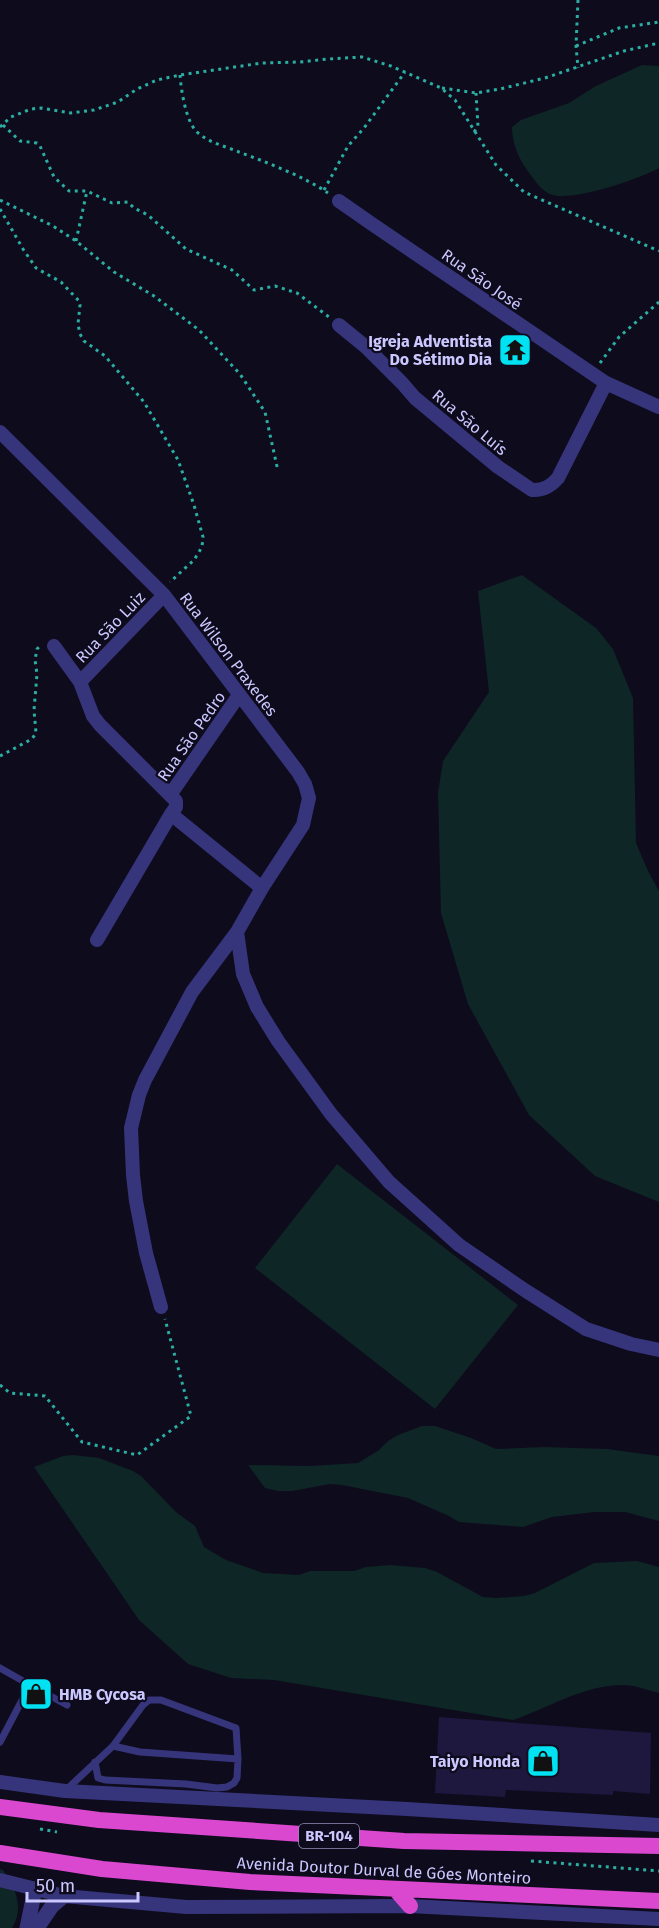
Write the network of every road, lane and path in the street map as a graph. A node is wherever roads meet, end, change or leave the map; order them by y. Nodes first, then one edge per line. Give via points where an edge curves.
1 (578, 0) edge
2 (659, 22) edge
3 (659, 43) edge
4 (576, 46) junction
5 (578, 68) junction
6 (405, 72) junction
7 (180, 75) junction
8 (441, 88) junction
9 (476, 93) junction
10 (1, 126) edge
11 (474, 132) junction
12 (324, 190) junction
13 (87, 191) junction
14 (0, 200) edge
15 (339, 201) joint
16 (0, 209) edge
17 (76, 241) junction
18 (659, 251) edge
19 (659, 302) edge
20 (339, 326) joint
21 (592, 374) junction
22 (606, 383) junction
23 (659, 407) edge
24 (0, 432) edge
25 (278, 471) dead end
26 (162, 593) junction
27 (54, 646) joint
28 (80, 682) junction
29 (239, 695) junction
30 (0, 756) edge
31 (170, 795) junction
32 (171, 814) junction
33 (262, 888) junction
34 (237, 932) junction
35 (97, 940) dead end
36 (161, 1306) joint
37 (659, 1350) edge
38 (0, 1385) edge
39 (0, 1668) edge
40 (30, 1685) junction
41 (67, 1705) dead end
42 (0, 1742) edge
43 (113, 1746) junction
44 (238, 1759) junction
45 (95, 1762) junction
46 (0, 1782) edge
47 (65, 1791) junction
48 (0, 1807) edge
49 (659, 1825) edge
50 (659, 1846) edge
51 (0, 1853) edge
52 (0, 1880) edge
53 (35, 1889) junction
54 (396, 1890) junction
55 (64, 1896) junction
56 (659, 1901) edge
57 (410, 1906) junction
58 (659, 1919) edge
59 (637, 1923) edge
60 (27, 1928) edge
61 (37, 1928) edge

1 - 4 path
2 - 4 path via 619,28
3 - 5 path
4 - 5 path
5 - 9 path
6 - 7 path via 362,57 262,63
6 - 8 path
6 - 12 path via 348,146
7 - 10 path via 157,80 118,102 94,110 71,113 31,109
7 - 12 path via 191,124 197,132
8 - 9 path
8 - 11 path via 455,100
9 - 11 path via 478,126
10 - 13 path via 20,141 37,143 61,186 69,191
11 - 18 path via 496,165 524,192
12 - 15 path
13 - 17 path
13 - 20 path via 112,203 128,202 186,249 232,270 254,290 275,286 297,293
14 - 17 path via 38,217
15 - 21 street, Rua São José
16 - 26 path via 36,268 61,282 79,301 78,324 84,341 105,356 144,402 177,460 200,525 202,547
17 - 25 path via 114,272 200,330 240,374 265,412
19 - 21 path via 619,337
20 - 22 street, Rua São Luís via 366,347 415,398 532,490 547,488 558,478
21 - 22 street, Rua São José
22 - 23 street, Rua São José
24 - 26 street, Rua Wilson Praxedes
26 - 28 street, Rua São Luiz
26 - 29 street, Rua Wilson Praxedes
27 - 28 street
27 - 30 path via 49,642 37,649 36,734
28 - 31 street via 100,725
29 - 31 street, Rua São Pedro
29 - 33 street, Rua Wilson Praxedes via 298,772 309,798 303,825
31 - 32 street via 177,804
32 - 33 street
32 - 35 street
33 - 34 street, Rua Wilson Praxedes
34 - 36 street, Rua Wilson Praxedes via 192,993 145,1080 131,1128 136,1201
34 - 37 street via 243,974 257,1007 331,1114 389,1182 459,1245 586,1329
36 - 38 path via 191,1416 138,1455 82,1442 45,1396 10,1393
39 - 40 lane
40 - 41 lane
40 - 42 lane
43 - 44 lane via 140,1752
43 - 44 lane via 143,1705 155,1699 233,1726 237,1732
43 - 45 lane
44 - 45 lane via 234,1783 217,1788 101,1780
45 - 47 lane
46 - 47 street
47 - 49 street
48 - 50 highway, Avenida Doutor Durval de Góes Monteiro / BR-104 via 99,1820 404,1841
51 - 54 highway, Avenida Doutor Durval de Góes Monteiro via 102,1869
52 - 53 street
53 - 55 street
53 - 60 street
54 - 56 highway, Avenida Doutor Durval de Góes Monteiro
54 - 57 highway
55 - 57 street via 186,1907
55 - 61 street
57 - 59 street
58 - 59 street

